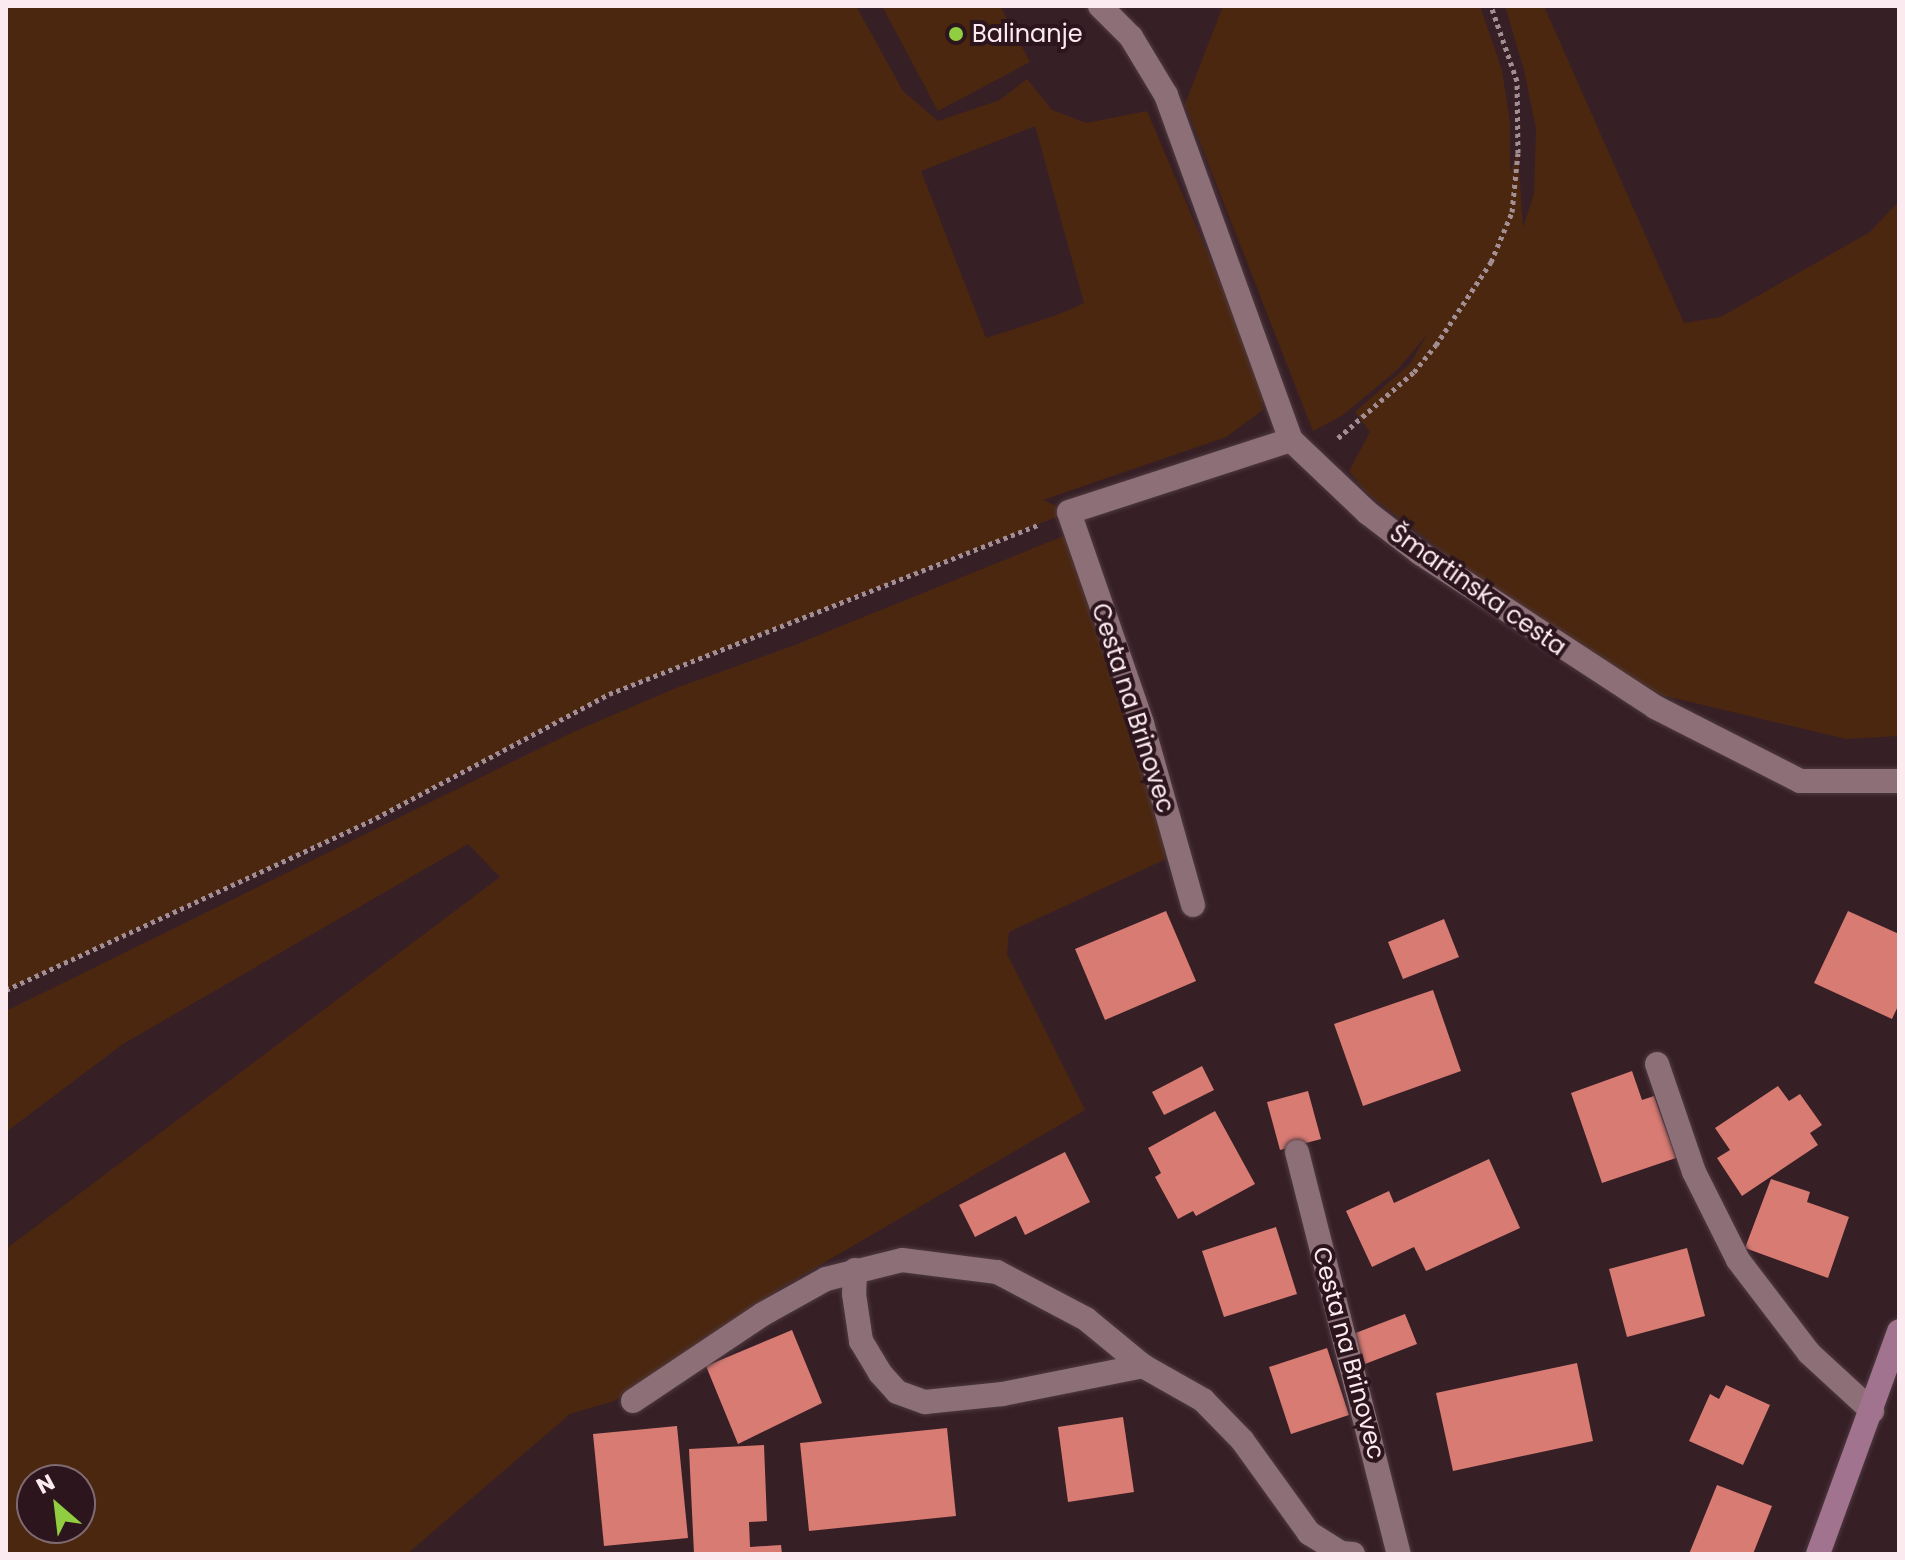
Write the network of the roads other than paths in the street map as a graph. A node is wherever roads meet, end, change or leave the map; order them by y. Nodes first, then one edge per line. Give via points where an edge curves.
1 (1100, 6) edge
2 (1291, 440) junction
3 (1899, 781) edge
4 (1193, 905) dead end
5 (1657, 1064) dead end
6 (1297, 1152) dead end
7 (855, 1270) junction
8 (1899, 1331) edge
9 (1143, 1366) junction
10 (633, 1401) dead end
11 (1872, 1411) junction
12 (1353, 1554) edge
13 (1399, 1554) edge
14 (1818, 1554) edge

1 - 2 street via 1131,37 1166,95
2 - 3 street, Šmartinska cesta via 1368,513 1420,553 1655,707 1800,781
2 - 4 street, Cesta na Brinovec via 1069,512 1142,723
5 - 11 street via 1694,1172 1738,1260 1809,1353
6 - 13 street, Cesta na Brinovec
7 - 9 street via 902,1260 997,1272 1086,1319
7 - 9 street via 861,1341 897,1392 925,1402 1003,1394
7 - 10 street via 826,1279 763,1314
8 - 11 main road
9 - 12 street via 1203,1400 1242,1440 1309,1533 1341,1553
11 - 14 main road

